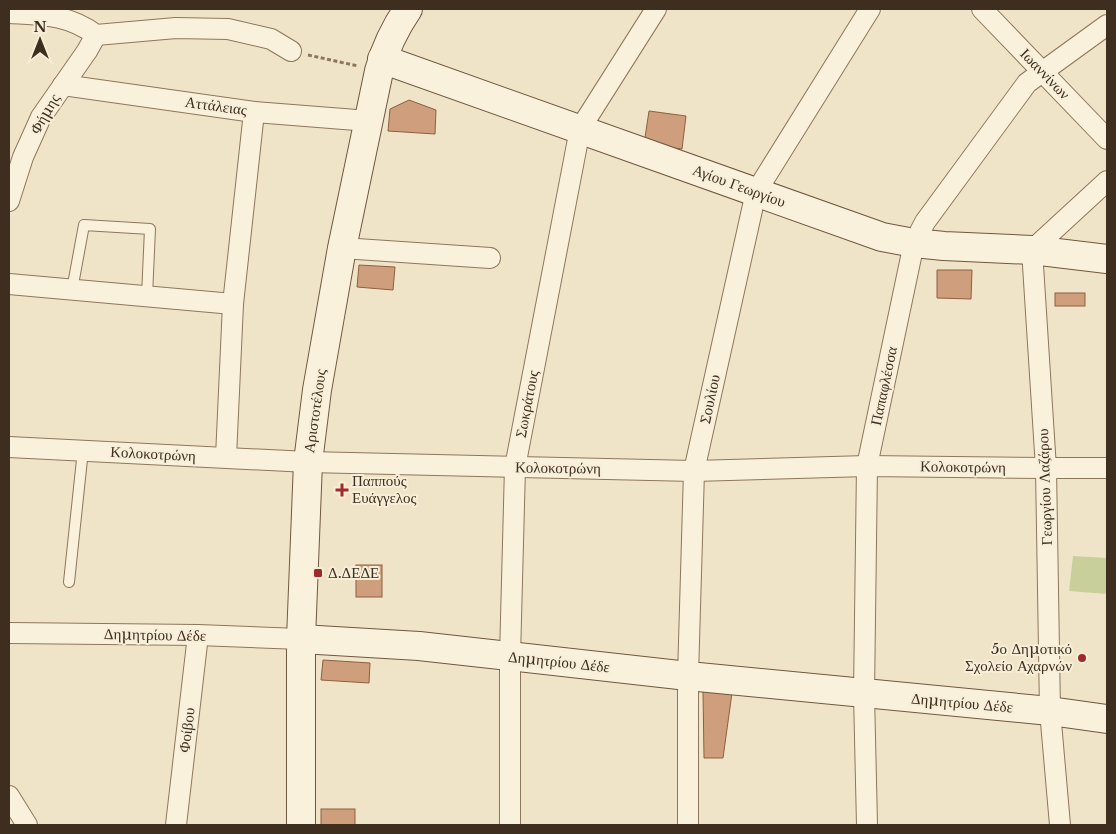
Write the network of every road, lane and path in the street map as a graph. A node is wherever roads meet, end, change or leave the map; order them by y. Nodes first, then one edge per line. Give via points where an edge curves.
1 (408, 9) edge
2 (656, 9) edge
3 (870, 9) edge
4 (982, 9) edge
5 (9, 13) edge
6 (64, 13) edge
7 (1107, 25) edge
8 (96, 35) junction
9 (291, 51) joint
10 (381, 65) junction
11 (1043, 71) junction
12 (63, 85) junction
13 (254, 112) junction
14 (370, 121) junction
15 (580, 129) junction
16 (1107, 139) edge
17 (1107, 181) edge
18 (756, 192) junction
19 (9, 201) edge
20 (914, 243) junction
21 (342, 248) junction
22 (1032, 250) junction
23 (490, 258) dead end
24 (1107, 258) edge
25 (9, 284) edge
26 (72, 290) junction
27 (147, 296) junction
28 (233, 304) junction
29 (9, 447) edge
30 (83, 450) junction
31 (226, 457) junction
32 (308, 462) junction
33 (867, 466) junction
34 (515, 467) junction
35 (1046, 468) junction
36 (1107, 468) edge
37 (694, 471) junction
38 (69, 582) dead end
39 (9, 633) edge
40 (198, 635) junction
41 (301, 639) junction
42 (510, 657) junction
43 (688, 676) junction
44 (864, 694) junction
45 (1050, 712) junction
46 (1107, 719) edge
47 (10, 799) edge
48 (27, 825) edge
49 (176, 825) edge
50 (301, 825) edge
51 (510, 825) edge
52 (688, 825) edge
53 (867, 825) edge
54 (1060, 825) edge

1 - 10 street, Αριστοτέλους via 392,36
2 - 15 street, Σωκράτους
3 - 18 street, Σουλίου
4 - 11 street, Ιωαννίνων
5 - 6 street
6 - 8 street
7 - 11 street, Παπαφλέσσα
8 - 9 street via 176,28 228,28 271,39
8 - 12 street, Φήμης
9 - 10 path
10 - 14 street, Αριστοτέλους
10 - 15 street, Αγίου Γεωργίου
11 - 16 street, Ιωαννίνων
11 - 20 street, Παπαφλέσσα via 1027,83 925,222
12 - 13 street, Αττάλειας
12 - 19 street, Φήμης via 37,125
13 - 14 street, Αττάλειας
13 - 28 street
14 - 21 street, Αριστοτέλους
15 - 18 street, Αγίου Γεωργίου
15 - 34 street, Σωκράτους
17 - 22 street
18 - 20 street, Αγίου Γεωργίου via 882,237
18 - 37 street, Σουλίου
20 - 22 street, Αγίου Γεωργίου
20 - 33 street, Παπαφλέσσα
21 - 23 street
21 - 32 street, Αριστοτέλους
22 - 24 street, Αγίου Γεωργίου
22 - 35 street, Γεωργίου Λαζάρου
25 - 26 street
26 - 27 street
26 - 27 lane via 84,225 150,229
27 - 28 street
28 - 31 street
29 - 30 street, Κολοκοτρώνη
30 - 31 street, Κολοκοτρώνη
30 - 38 lane
31 - 32 street, Κολοκοτρώνη
32 - 34 street, Κολοκοτρώνη
32 - 41 street, Αριστοτέλους
33 - 35 street, Κολοκοτρώνη
33 - 37 street, Κολοκοτρώνη
33 - 44 street, Παπαφλέσσα
34 - 37 street, Κολοκοτρώνη
34 - 42 street, Σωκράτους
35 - 36 street, Κολοκοτρώνη
35 - 45 street, Γεωργίου Λαζάρου
37 - 43 street, Σουλίου
39 - 40 street, Δημητρίου Δέδε
40 - 41 street, Δημητρίου Δέδε
40 - 49 street, Φοίβου
41 - 42 street, Δημητρίου Δέδε via 419,646
41 - 50 street, Αριστοτέλους
42 - 43 street, Δημητρίου Δέδε
42 - 51 street, Σωκράτους
43 - 44 street, Δημητρίου Δέδε
43 - 52 street, Σουλίου
44 - 45 street, Δημητρίου Δέδε
44 - 53 street, Παπαφλέσσα
45 - 46 street, Δημητρίου Δέδε
45 - 54 street, Γεωργίου Λαζάρου
47 - 48 street

